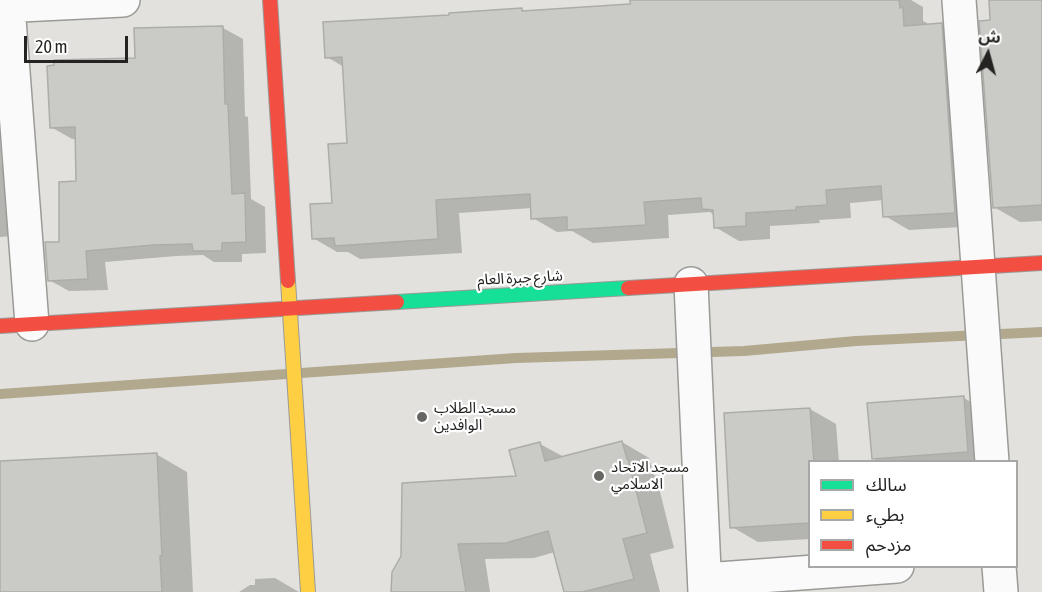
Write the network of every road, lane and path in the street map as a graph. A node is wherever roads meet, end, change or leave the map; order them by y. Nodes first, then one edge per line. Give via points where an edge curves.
1 (123, 0) edge
2 (270, 0) edge
3 (959, 0) edge
4 (4, 6) edge
5 (1042, 263) edge
6 (978, 266) junction
7 (691, 284) junction
8 (290, 308) junction
9 (32, 324) junction
10 (0, 326) edge
11 (992, 460) edge
12 (887, 568) edge
13 (999, 568) edge
14 (705, 586) edge
15 (308, 592) edge
16 (1001, 592) edge

1 - 4 street
2 - 8 main road
3 - 6 street
4 - 9 street
5 - 6 main road, شارع جبرة العام
6 - 7 main road, شارع جبرة العام
6 - 11 street
7 - 8 main road, شارع جبرة العام
7 - 14 street
8 - 9 main road, شارع جبرة العام
8 - 15 main road
9 - 10 main road, شارع جبرة العام
12 - 14 street
13 - 16 street

